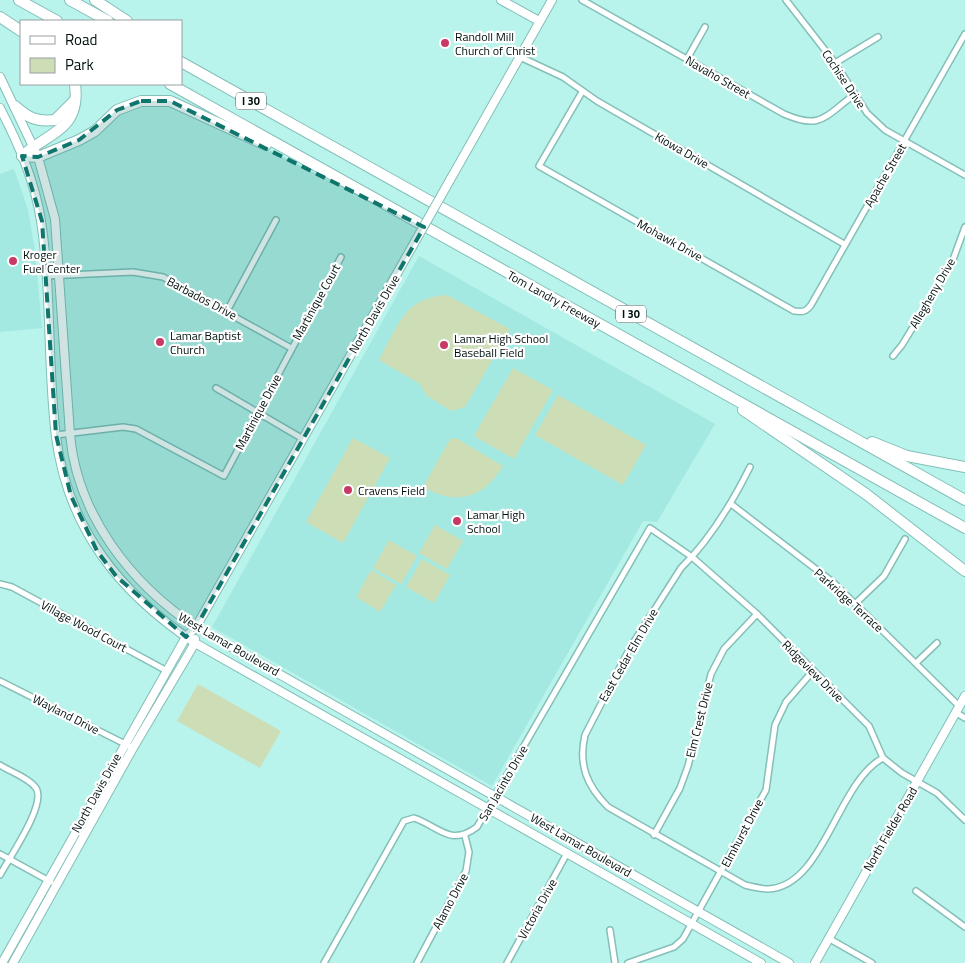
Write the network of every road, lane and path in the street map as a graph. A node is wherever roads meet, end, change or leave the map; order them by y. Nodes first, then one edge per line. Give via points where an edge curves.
1 (19, 0) edge
2 (70, 0) edge
3 (95, 0) edge
4 (501, 0) edge
5 (552, 0) edge
6 (582, 0) edge
7 (786, 0) edge
8 (0, 17) edge
9 (55, 20) edge
10 (106, 20) edge
11 (125, 20) edge
12 (539, 22) junction
13 (705, 27) dead end
14 (20, 30) edge
15 (965, 34) edge
16 (878, 37) dead end
17 (520, 56) junction
18 (687, 59) junction
19 (182, 62) edge
20 (835, 63) junction
21 (0, 77) edge
22 (75, 85) edge
23 (172, 85) edge
24 (582, 92) junction
25 (854, 95) junction
26 (76, 99) junction
27 (15, 106) junction
28 (0, 108) edge
29 (904, 142) junction
30 (33, 146) junction
31 (22, 156) junction
32 (38, 157) junction
33 (965, 175) edge
34 (394, 210) junction
35 (276, 220) dead end
36 (965, 227) edge
37 (844, 244) junction
38 (341, 257) dead end
39 (60, 275) junction
40 (46, 276) junction
41 (227, 311) junction
42 (802, 312) joint
43 (291, 348) junction
44 (893, 356) dead end
45 (673, 365) junction
46 (216, 388) dead end
47 (781, 397) junction
48 (258, 413) junction
49 (70, 434) junction
50 (56, 435) junction
51 (303, 438) junction
52 (750, 467) dead end
53 (965, 467) edge
54 (965, 500) edge
55 (731, 504) junction
56 (650, 528) joint
57 (965, 528) edge
58 (905, 540) dead end
59 (692, 557) junction
60 (965, 571) edge
61 (0, 584) edge
62 (856, 603) junction
63 (757, 614) junction
64 (196, 627) junction
65 (186, 637) junction
66 (195, 643) junction
67 (937, 643) dead end
68 (916, 663) junction
69 (167, 671) junction
70 (813, 671) junction
71 (0, 681) edge
72 (965, 696) edge
73 (957, 709) junction
74 (965, 718) edge
75 (124, 743) junction
76 (132, 748) junction
77 (883, 758) junction
78 (0, 765) edge
79 (454, 774) junction
80 (918, 782) junction
81 (448, 785) junction
82 (494, 796) junction
83 (487, 809) junction
84 (965, 820) edge
85 (654, 834) junction
86 (465, 836) junction
87 (0, 854) edge
88 (566, 855) junction
89 (9, 859) junction
90 (721, 873) junction
91 (0, 875) edge
92 (48, 880) junction
93 (56, 885) junction
94 (916, 891) dead end
95 (698, 912) junction
96 (691, 924) junction
97 (965, 927) edge
98 (610, 930) dead end
99 (828, 938) junction
100 (757, 962) edge
101 (2, 963) edge
102 (13, 963) edge
103 (324, 963) edge
104 (417, 963) edge
105 (507, 963) edge
106 (615, 963) edge
107 (628, 963) edge
108 (789, 963) edge
109 (815, 963) edge
110 (872, 963) edge

1 - 9 highway
2 - 10 highway
3 - 11 highway
4 - 12 main road
5 - 12 main road, North Davis Drive
6 - 18 street, Navaho Street
7 - 20 street, Cochise Drive
8 - 14 highway
12 - 17 main road, North Davis Drive
13 - 18 street
15 - 29 street, Apache Street
16 - 20 street
17 - 24 street, Kiowa Drive via 564,77
17 - 51 main road, North Davis Drive, bridge
18 - 25 street, Navaho Street via 803,122 820,120
19 - 47 highway, Tom Landry Freeway / I 30
20 - 25 street, Cochise Drive
21 - 27 main road, West Lamar Boulevard
22 - 26 highway
23 - 34 highway, Tom Landry Freeway / I 30
24 - 37 street, Kiowa Drive
24 - 42 street, Mohawk Drive via 539,166 794,311
25 - 29 street, Cochise Drive via 885,130
26 - 27 highway via 55,120 41,122 28,118
26 - 30 highway via 64,127
27 - 30 main road, West Lamar Boulevard
28 - 31 main road, West Lamar Boulevard
29 - 33 street, Cochise Drive
29 - 37 street, Apache Street
30 - 31 highway
30 - 32 main road, West Lamar Boulevard
31 - 32 highway
31 - 40 main road, West Lamar Boulevard via 38,206
32 - 34 highway via 94,131 117,110 141,101 170,101 230,127
32 - 39 main road, West Lamar Boulevard via 55,219
34 - 45 highway, Tom Landry Freeway / I 30
35 - 41 street
36 - 44 street, Allegheny Drive via 950,265
37 - 42 street, Apache Street via 812,305
38 - 43 street, Martinique Court
39 - 40 street, Barbados Drive
39 - 41 street, Barbados Drive via 149,273 176,283
39 - 49 main road, West Lamar Boulevard
40 - 50 main road, West Lamar Boulevard
41 - 43 street, Barbados Drive
43 - 48 street, Martinique Drive
45 - 57 highway, Tom Landry Freeway / I 30
45 - 60 highway via 866,494
46 - 48 street
47 - 53 highway via 907,456
47 - 54 highway, Tom Landry Freeway / I 30
48 - 49 street, Martinique Drive via 224,476 136,429 123,427
48 - 51 street
49 - 50 street
49 - 64 main road, West Lamar Boulevard via 74,461 88,502 121,560 151,594
50 - 65 main road, West Lamar Boulevard via 70,496 97,551 130,591
51 - 64 main road, North Davis Drive
52 - 55 street, East Cedar Elm Drive
55 - 59 street, East Cedar Elm Drive
55 - 62 street, Parkridge Terrace
56 - 59 street, Ridgeview Drive
56 - 82 street, San Jacinto Drive
58 - 62 street via 884,576
59 - 63 street, Ridgeview Drive
59 - 85 street, East Cedar Elm Drive via 681,568 630,648 589,726 582,747 583,771 598,797 608,807
61 - 69 street, Village Wood Court via 12,587
62 - 68 street, Parkridge Terrace
63 - 70 street, Ridgeview Drive
63 - 85 street, Elm Crest Drive via 724,649 711,674 688,766 680,788
64 - 65 main road, North Davis Drive
64 - 66 main road, North Davis Drive
64 - 79 main road, West Lamar Boulevard
65 - 66 main road, West Lamar Boulevard
65 - 69 main road, North Davis Drive
66 - 76 main road, North Davis Drive
66 - 81 main road, West Lamar Boulevard
67 - 68 street
68 - 73 street, Parkridge Terrace
69 - 75 main road, North Davis Drive
70 - 77 street, Ridgeview Drive via 869,726
70 - 90 street, Elmhurst Drive via 786,702 775,725 766,790
71 - 75 street, Wayland Drive
72 - 73 main road, North Fielder Road
73 - 74 street, Parkridge Terrace
73 - 80 main road, North Fielder Road
75 - 76 street, Wayland Drive
75 - 92 main road, North Davis Drive
76 - 93 main road, North Davis Drive
77 - 80 street, Ridgeview Drive
77 - 90 street, East Cedar Elm Drive via 861,776 820,849 802,873 777,888 767,889 745,886
78 - 89 street via 29,782 40,797 36,812
79 - 81 main road
79 - 82 main road, West Lamar Boulevard
80 - 84 street, Ridgeview Drive via 937,793
80 - 99 main road, North Fielder Road
81 - 83 main road, West Lamar Boulevard
82 - 83 street, San Jacinto Drive
82 - 95 main road, West Lamar Boulevard
83 - 86 street, San Jacinto Drive via 477,827
83 - 88 main road, West Lamar Boulevard
85 - 90 street, East Cedar Elm Drive
86 - 103 street via 452,836 414,818 404,821
86 - 104 street, Alamo Drive via 469,852 466,871
87 - 89 street
88 - 96 main road, West Lamar Boulevard
88 - 105 street, Victoria Drive
89 - 91 street
89 - 92 street
90 - 95 street, Elmhurst Drive
92 - 93 street
92 - 101 main road, North Davis Drive
93 - 102 main road, North Davis Drive
94 - 97 street
95 - 96 street, Elmhurst Drive
95 - 108 main road, West Lamar Boulevard
96 - 100 main road, West Lamar Boulevard
96 - 107 street, Elmhurst Drive via 674,947
98 - 106 street
99 - 109 main road, North Fielder Road
99 - 110 street

